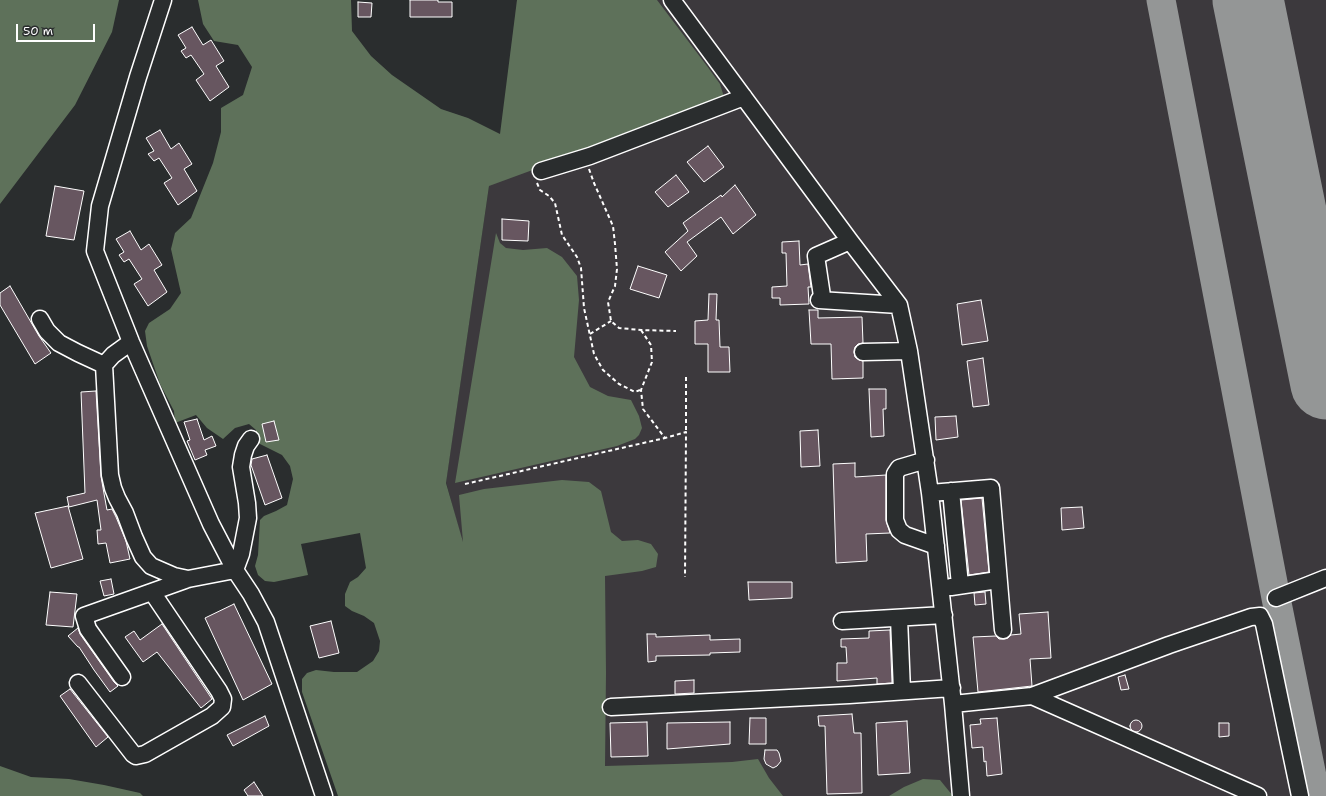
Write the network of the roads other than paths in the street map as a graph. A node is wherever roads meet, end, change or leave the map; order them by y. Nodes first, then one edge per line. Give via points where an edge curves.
1 (163, 0) edge
2 (672, 0) edge
3 (744, 97) junction
4 (541, 171) road end
5 (850, 242) junction
6 (899, 305) junction
7 (40, 319) dead end
8 (131, 342) junction
9 (909, 351) junction
10 (863, 352) dead end
11 (104, 365) junction
12 (251, 439) dead end
13 (926, 460) junction
14 (950, 491) junction
15 (930, 493) junction
16 (936, 546) junction
17 (235, 570) junction
18 (1326, 578) edge
19 (188, 579) junction
20 (998, 580) junction
21 (960, 586) junction
22 (941, 588) junction
23 (152, 592) junction
24 (1276, 598) dead end
25 (944, 615) junction
26 (899, 618) junction
27 (842, 621) dead end
28 (1003, 630) dead end
29 (122, 676) dead end
30 (78, 683) dead end
31 (952, 688) junction
32 (902, 691) junction
33 (1032, 696) junction
34 (954, 704) junction
35 (611, 707) dead end
36 (324, 796) edge
37 (961, 796) edge
38 (1258, 796) edge
39 (1300, 796) edge

1 - 8 lane via 100,206 95,251
2 - 3 lane
3 - 4 lane via 590,156
3 - 5 lane
5 - 6 lane
5 - 6 lane via 816,256 822,296 820,300
6 - 9 lane
7 - 11 lane via 59,343
8 - 11 lane
8 - 17 lane
9 - 10 lane
9 - 13 lane
11 - 19 lane via 110,475 117,498 143,557 152,566
12 - 17 lane via 243,455 242,467 248,518
13 - 15 lane
13 - 16 lane via 899,468 895,474 895,520 899,530 905,535
14 - 15 lane
14 - 20 lane via 991,488
14 - 21 lane
15 - 16 lane
16 - 22 lane
17 - 19 lane
17 - 36 lane via 266,622
18 - 24 lane
19 - 23 lane
20 - 21 lane
20 - 28 lane
21 - 22 lane
22 - 25 lane
23 - 29 lane via 84,616 88,628
23 - 30 lane via 219,692 222,707 212,716 146,754 136,756
25 - 26 lane
25 - 31 lane
26 - 27 lane
26 - 32 lane
31 - 32 lane
31 - 34 lane
32 - 35 lane
33 - 34 lane
33 - 38 lane
33 - 39 lane via 1169,645 1260,616 1264,624
34 - 37 lane

